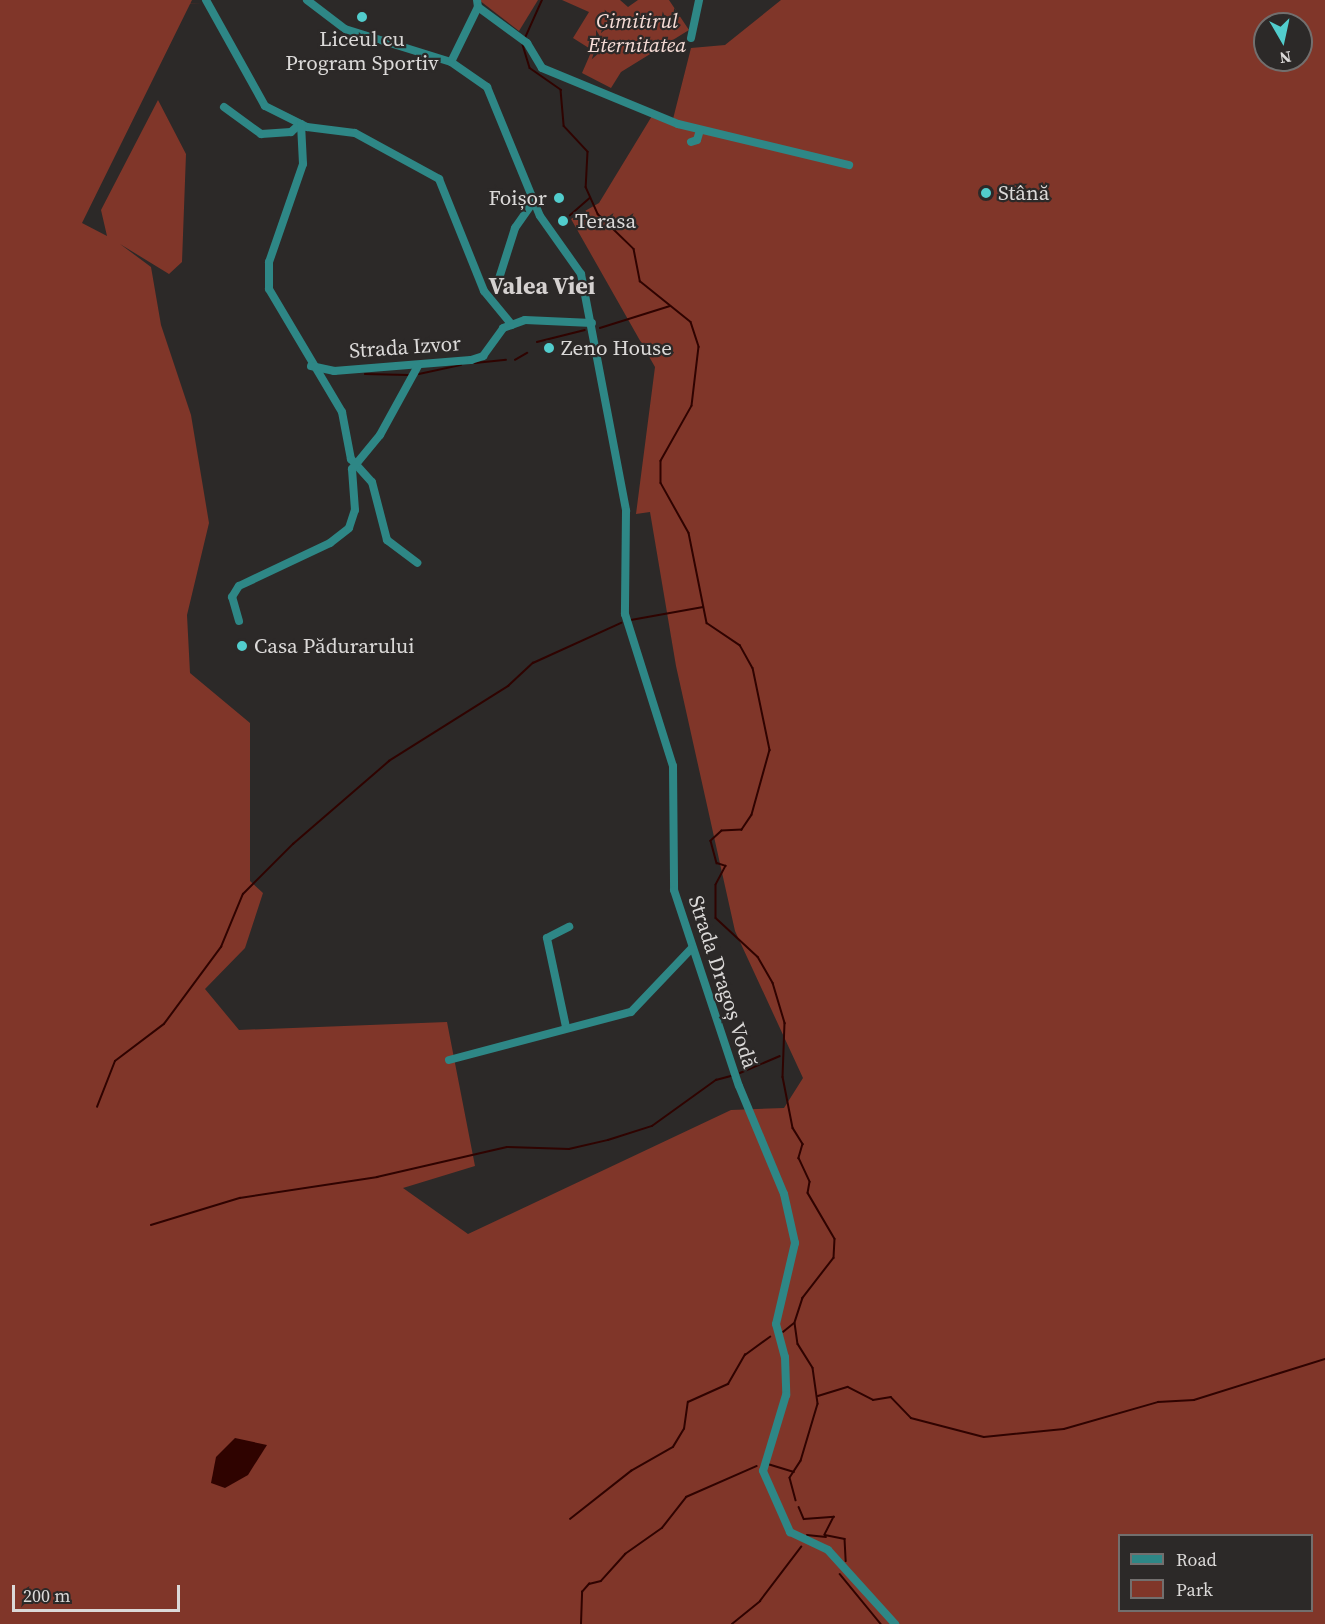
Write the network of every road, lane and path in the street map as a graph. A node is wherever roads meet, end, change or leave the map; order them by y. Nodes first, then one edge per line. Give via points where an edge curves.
1 (206, 0) edge
2 (307, 0) edge
3 (699, 0) edge
4 (478, 4) edge
5 (691, 38) dead end
6 (451, 62) junction
7 (224, 107) dead end
8 (301, 124) junction
9 (700, 130) junction
10 (691, 142) dead end
11 (849, 165) dead end
12 (534, 201) junction
13 (496, 288) dead end
14 (592, 322) junction
15 (512, 325) junction
16 (311, 366) junction
17 (418, 366) junction
18 (357, 463) junction
19 (417, 563) dead end
20 (239, 621) dead end
21 (569, 927) dead end
22 (692, 948) junction
23 (566, 1027) junction
24 (449, 1060) dead end
25 (895, 1624) edge

1 - 8 street via 261,101
2 - 6 street, Strada Dragoș Vodă via 345,29
3 - 5 street
4 - 6 street
4 - 9 street via 527,43 542,68
6 - 12 street, Strada Dragoș Vodă via 492,94
7 - 8 street via 261,134 291,132
8 - 15 street via 355,133 380,151 432,171 449,195 484,291
8 - 16 street via 303,164 267,279
9 - 10 street
9 - 11 street
12 - 13 street via 515,228
12 - 14 street, Strada Dragoș Vodă via 581,274
14 - 15 street, Strada Izvor via 540,317
14 - 22 street, Strada Dragoș Vodă via 626,511 625,614 673,766 673,885
15 - 17 street, Strada Izvor via 503,328 478,359
16 - 17 street, Strada Izvor via 334,371
16 - 18 street via 342,412 351,459
17 - 18 street via 380,435
18 - 19 street via 372,482 387,540
18 - 20 street via 350,528 330,543 238,586 232,597
21 - 23 street via 547,938
22 - 23 street via 631,1012
22 - 25 street, Strada Dragoș Vodă via 780,1184 795,1251 776,1324 785,1357 786,1395 777,1438 762,1462 790,1532 828,1550
23 - 24 street

